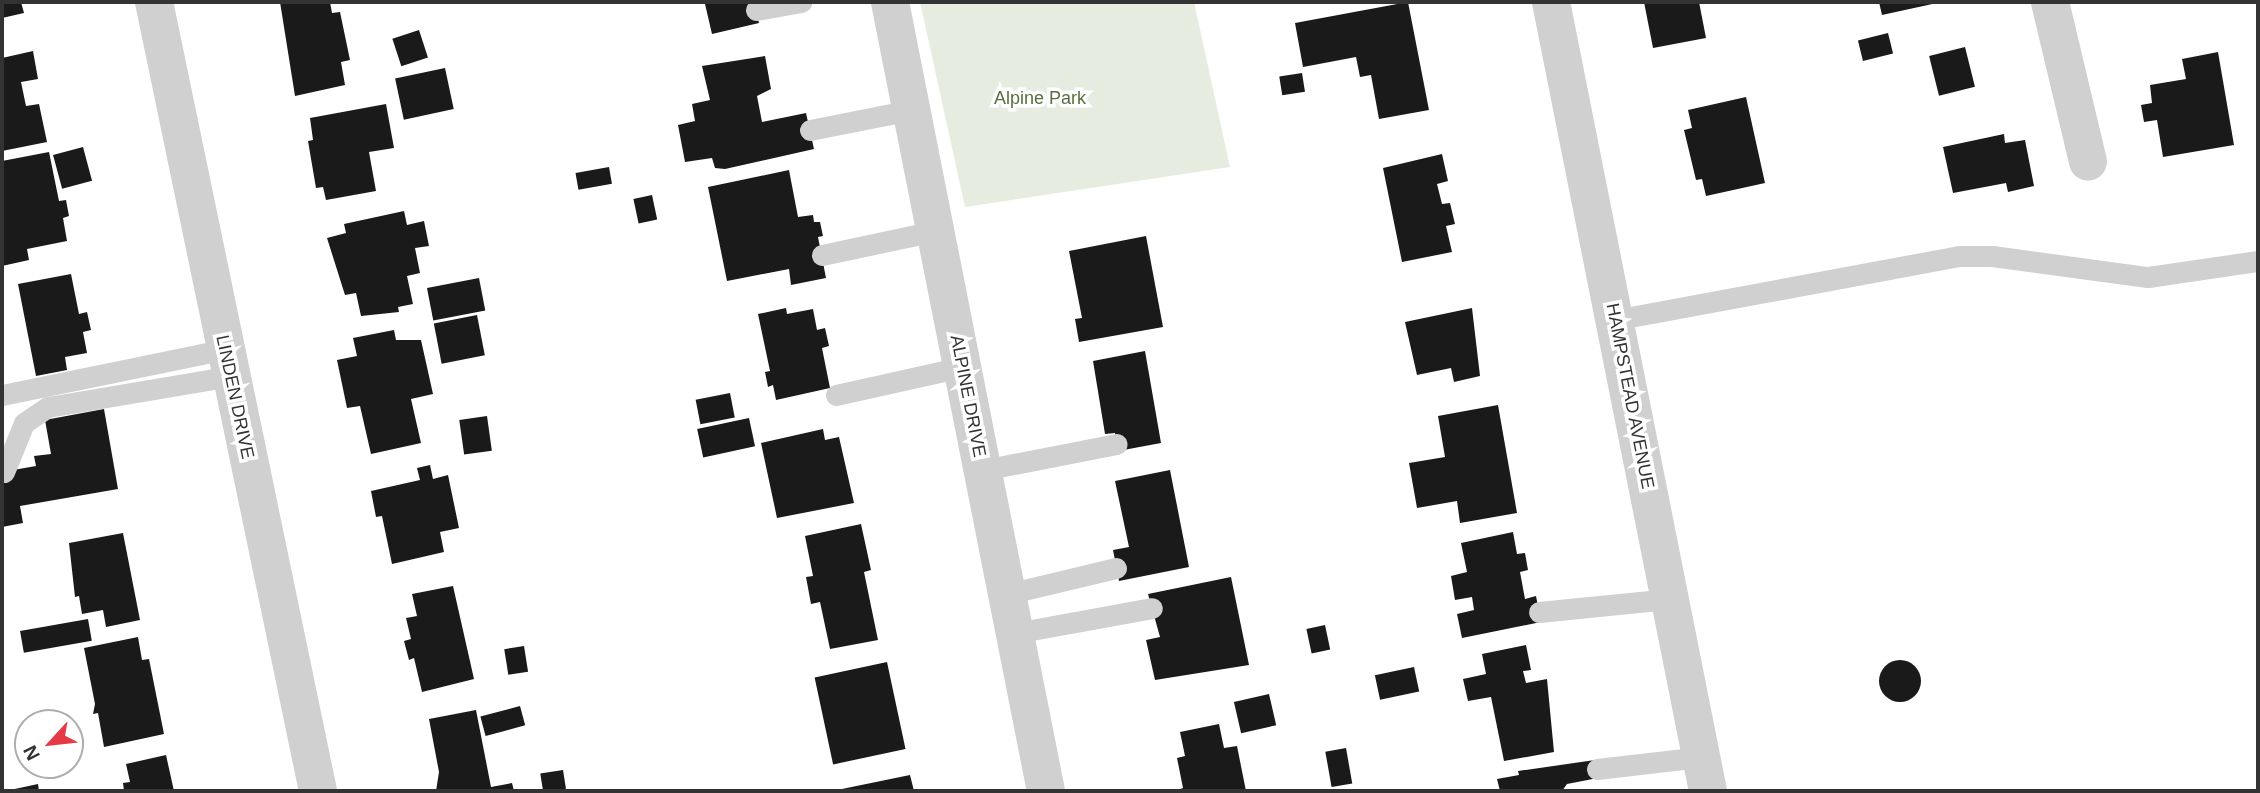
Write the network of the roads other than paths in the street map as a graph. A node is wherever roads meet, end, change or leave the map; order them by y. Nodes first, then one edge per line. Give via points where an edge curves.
1 (154, 2) edge
2 (800, 2) edge
3 (890, 2) edge
4 (1551, 2) edge
5 (2050, 2) edge
6 (756, 10) dead end
7 (911, 110) junction
8 (810, 130) dead end
9 (2088, 162) dead end
10 (935, 231) junction
11 (822, 255) dead end
12 (2258, 261) edge
13 (1614, 320) junction
14 (229, 363) junction
15 (962, 367) junction
16 (2, 395) edge
17 (836, 396) dead end
18 (1117, 444) dead end
19 (983, 470) junction
20 (4, 472) dead end
21 (1116, 568) dead end
22 (1007, 594) junction
23 (1670, 599) junction
24 (1152, 608) dead end
25 (1539, 611) dead end
26 (1016, 633) junction
27 (1597, 769) dead end
28 (1705, 774) edge
29 (317, 791) edge
30 (1046, 791) edge

1 - 14 street, LINDEN DRIVE
2 - 6 lane
3 - 7 street, ALPINE DRIVE
4 - 13 street, HAMPSTEAD AVENUE
5 - 9 street
7 - 8 lane
7 - 10 street, ALPINE DRIVE
10 - 11 lane
10 - 15 street, ALPINE DRIVE
12 - 13 lane via 2148,277 1959,256
13 - 23 street, HAMPSTEAD AVENUE
14 - 16 lane
14 - 20 lane via 48,407 24,423
14 - 29 street, LINDEN DRIVE
15 - 17 lane
15 - 19 street, ALPINE DRIVE
18 - 19 lane
19 - 22 street, ALPINE DRIVE
21 - 22 lane
22 - 26 street, ALPINE DRIVE
23 - 25 lane
23 - 28 street, HAMPSTEAD AVENUE
24 - 26 lane
26 - 30 street, ALPINE DRIVE
27 - 28 lane

